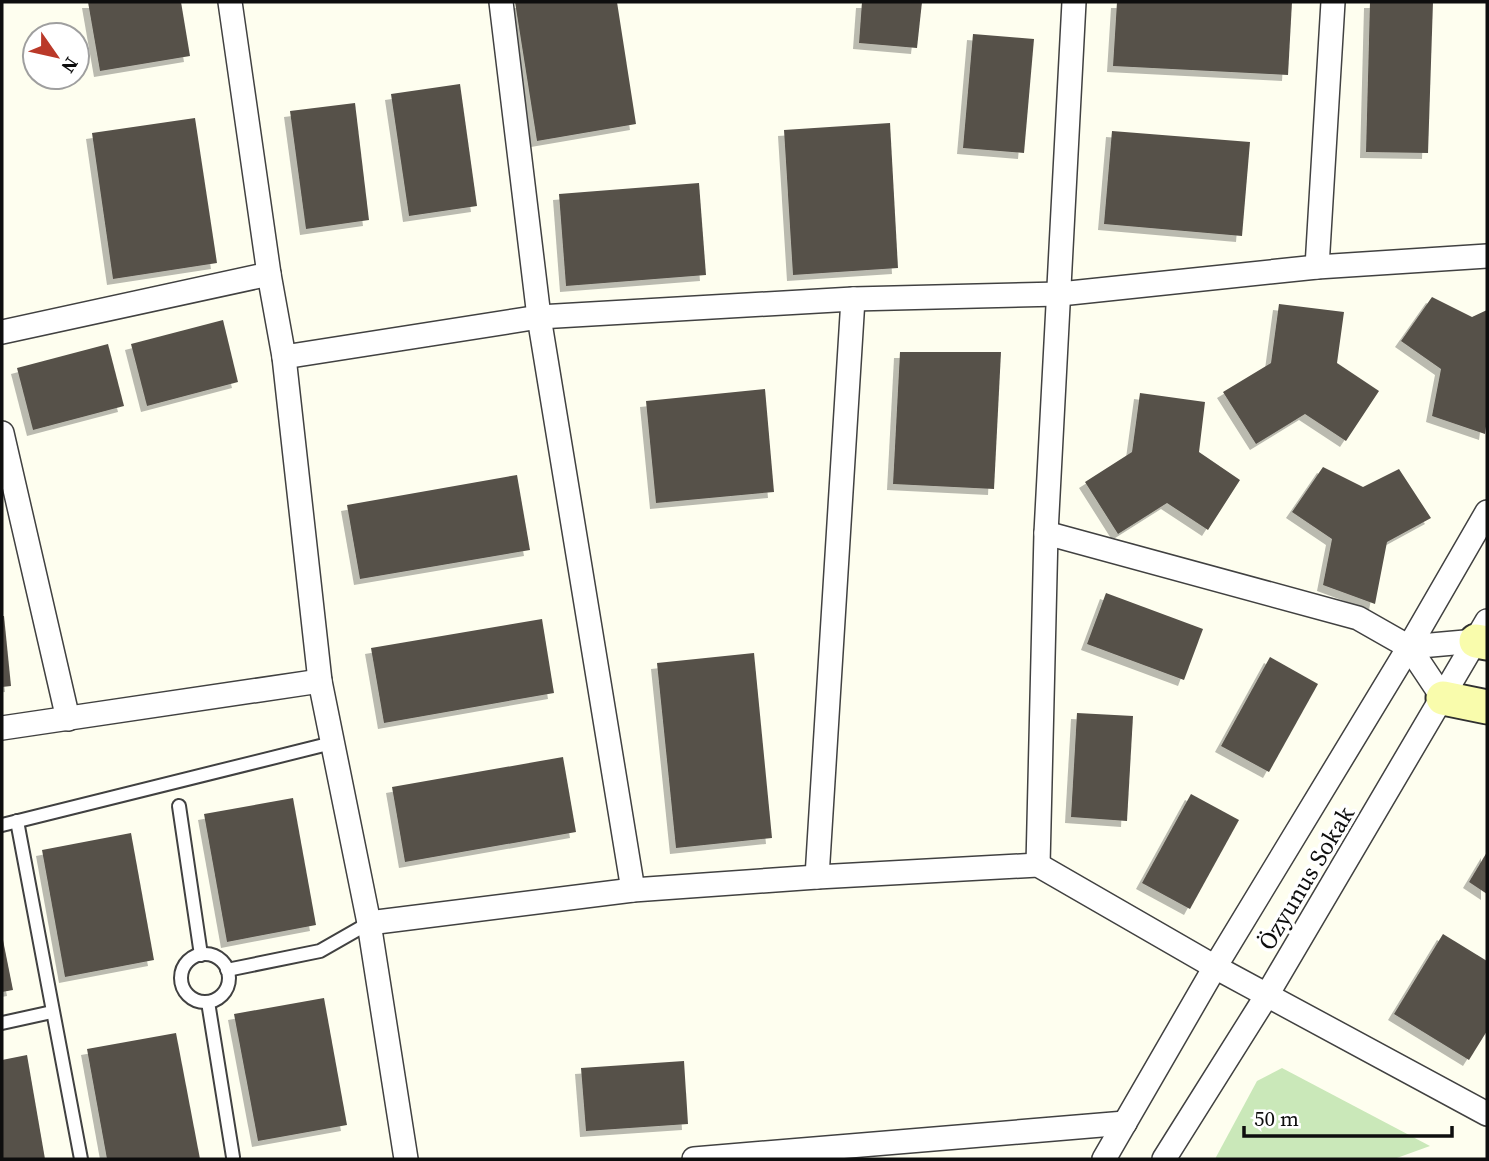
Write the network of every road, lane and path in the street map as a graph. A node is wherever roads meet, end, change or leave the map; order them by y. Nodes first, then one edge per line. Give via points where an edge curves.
1 (230, 2) edge
2 (501, 2) edge
3 (1074, 2) edge
4 (1333, 2) edge
5 (1487, 256) edge
6 (1317, 267) junction
7 (269, 274) junction
8 (1060, 294) junction
9 (853, 299) junction
10 (539, 317) junction
11 (2, 332) edge
12 (284, 357) junction
13 (2, 433) edge
14 (1487, 512) edge
15 (1046, 533) junction
16 (1483, 635) edge
17 (1409, 647) junction
18 (320, 681) junction
19 (1443, 698) junction
20 (1487, 707) edge
21 (68, 719) junction
22 (2, 728) edge
23 (332, 744) junction
24 (179, 806) dead end
25 (17, 821) junction
26 (2, 825) edge
27 (1038, 865) junction
28 (817, 877) junction
29 (634, 890) junction
30 (369, 923) junction
31 (201, 955) junction
32 (1215, 967) junction
33 (227, 971) junction
34 (1266, 995) junction
35 (208, 1002) junction
36 (52, 1012) junction
37 (2, 1023) edge
38 (1487, 1114) edge
39 (1125, 1123) junction
40 (233, 1157) dead end
41 (399, 1158) edge
42 (81, 1159) edge
43 (694, 1159) edge
44 (1104, 1159) edge
45 (1164, 1159) edge

1 - 7 street
2 - 10 street
3 - 8 street
4 - 6 street
5 - 6 street
6 - 8 street
7 - 11 street
7 - 12 street
8 - 9 street
8 - 15 street
9 - 10 street
9 - 28 street
10 - 12 street
10 - 29 street
12 - 18 street
13 - 21 street
14 - 17 street
15 - 17 street via 1358,618
15 - 27 street
16 - 17 street
16 - 19 street, Özyunus Sokak
17 - 19 street
17 - 32 street
18 - 21 street
18 - 23 street
19 - 20 street
19 - 34 street, Özyunus Sokak
21 - 22 street
23 - 25 lane
23 - 30 street
24 - 31 lane
25 - 26 lane
25 - 36 lane
27 - 28 street
27 - 32 street
28 - 29 street
29 - 30 street
30 - 33 lane via 320,951
30 - 41 street
31 - 33 lane via 217,958
31 - 35 lane via 187,962 181,978 192,999
32 - 34 street
32 - 39 street
33 - 35 lane via 227,986
34 - 38 street
34 - 45 street, Özyunus Sokak
35 - 40 lane
36 - 37 lane
36 - 42 lane
39 - 43 street
39 - 44 street

